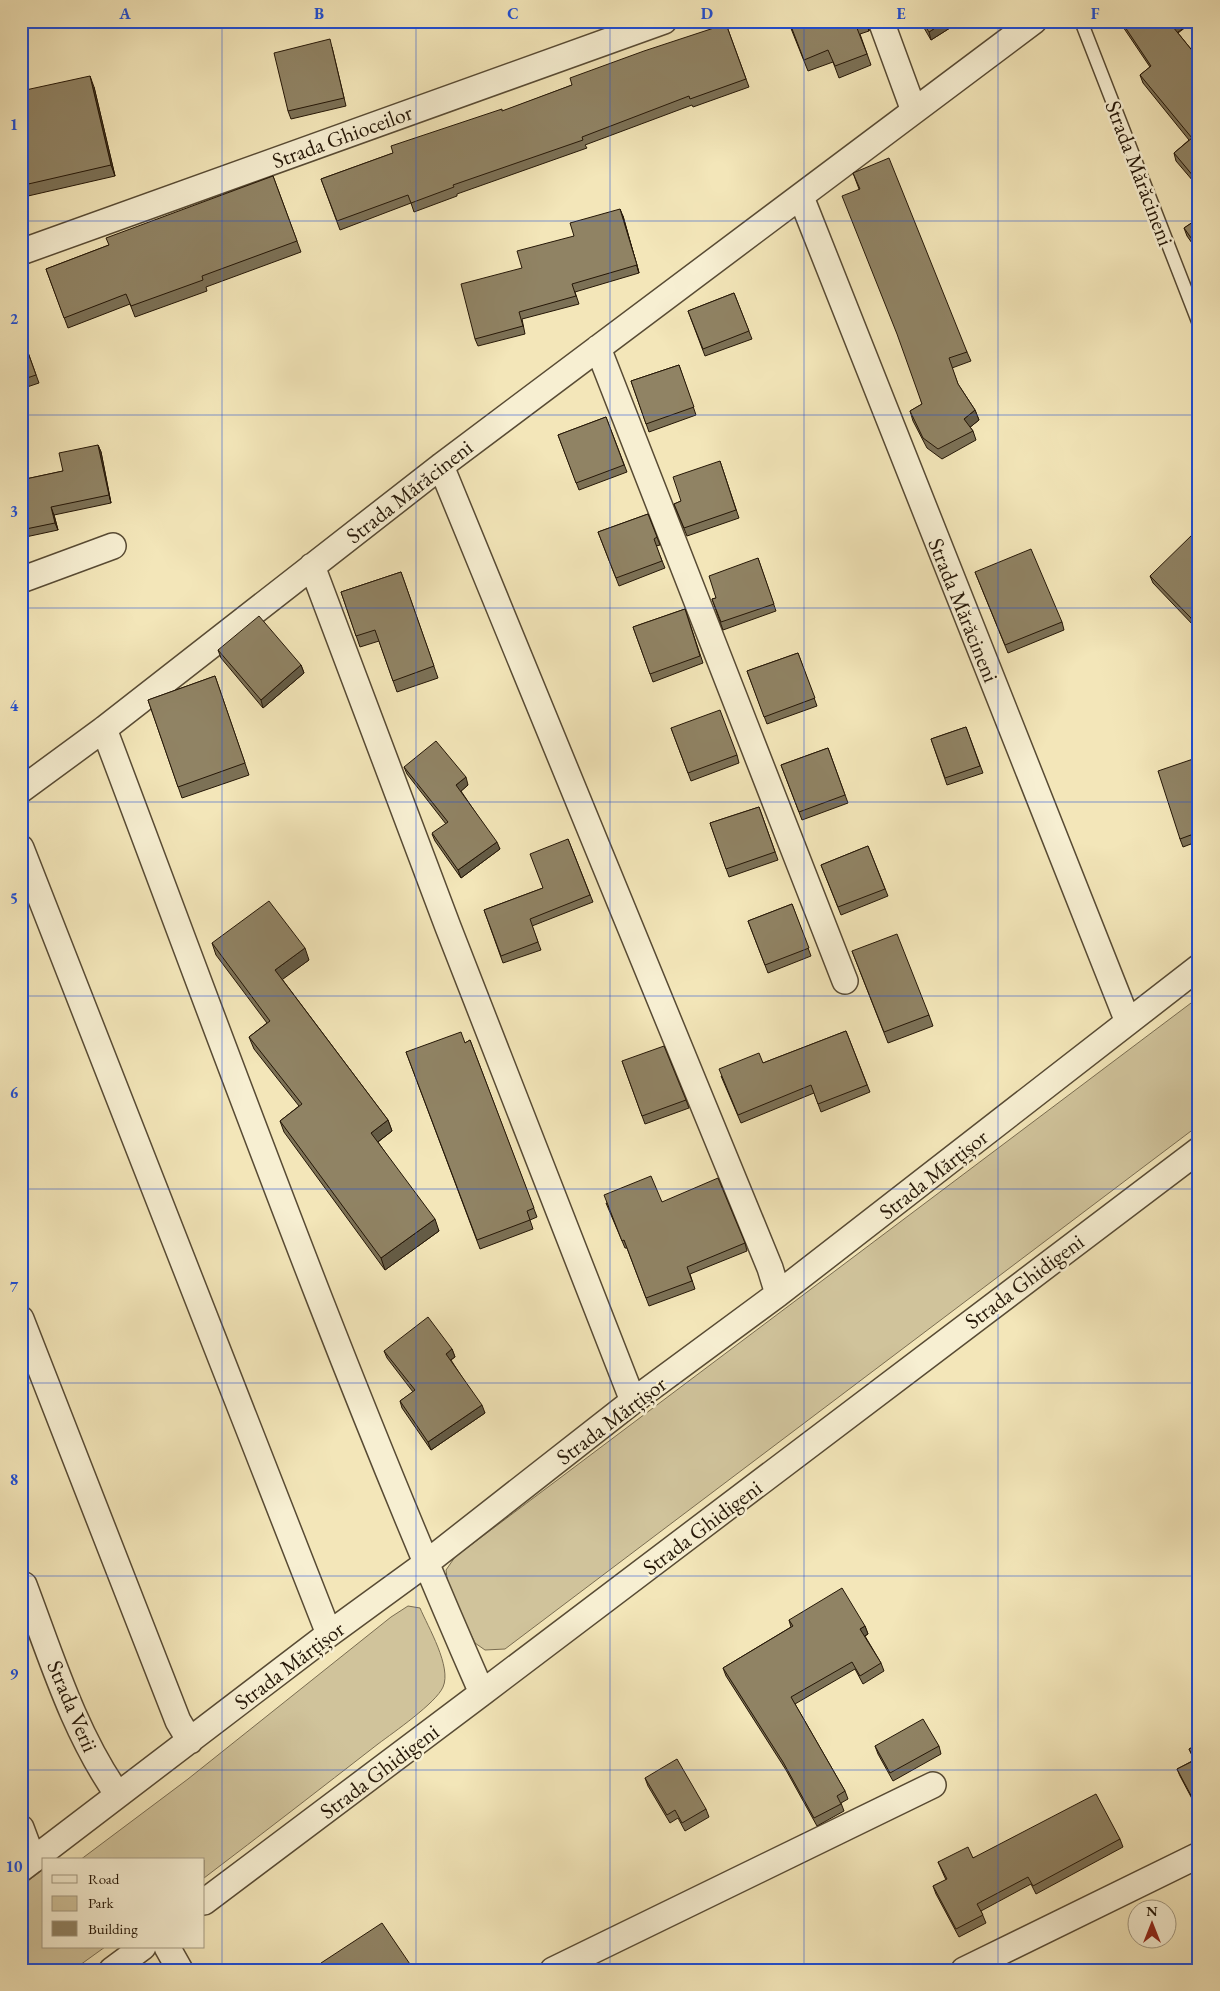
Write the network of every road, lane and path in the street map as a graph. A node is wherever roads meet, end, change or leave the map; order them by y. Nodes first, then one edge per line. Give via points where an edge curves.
1 (664, 21) edge
2 (881, 21) edge
3 (1034, 21) edge
4 (1080, 21) edge
5 (914, 111) junction
6 (801, 197) junction
7 (21, 252) edge
8 (1199, 324) edge
9 (598, 348) junction
10 (441, 466) junction
11 (113, 546) dead end
12 (312, 566) junction
13 (21, 580) edge
14 (104, 729) junction
15 (21, 790) edge
16 (21, 848) edge
17 (1199, 968) edge
18 (845, 981) dead end
19 (1128, 1022) junction
20 (1199, 1150) edge
21 (778, 1294) junction
22 (21, 1319) edge
23 (634, 1401) junction
24 (425, 1564) junction
25 (24, 1585) dead end
26 (329, 1634) junction
27 (482, 1694) junction
28 (190, 1741) junction
29 (933, 1785) dead end
30 (118, 1795) junction
31 (21, 1828) edge
32 (1199, 1855) edge
33 (27, 1865) edge
34 (205, 1901) edge
35 (142, 1948) edge
36 (168, 1948) edge
37 (112, 1970) edge
38 (180, 1970) edge
39 (553, 1970) edge
40 (964, 1970) edge

1 - 7 street, Strada Ghioceilor
2 - 5 street
3 - 5 street, Strada Mărăcineni
4 - 8 lane, Strada Mărăcineni
5 - 6 street, Strada Mărăcineni
6 - 9 street, Strada Mărăcineni
6 - 19 street, Strada Mărăcineni
9 - 10 street, Strada Mărăcineni
9 - 18 street
10 - 12 street, Strada Mărăcineni
10 - 21 street
11 - 13 street
12 - 14 street, Strada Mărăcineni
12 - 23 street via 452,936
14 - 15 street, Strada Mărăcineni
14 - 24 street via 282,1200
16 - 26 street
17 - 19 street, Strada Mărțișor
19 - 21 street, Strada Mărțișor
20 - 27 street, Strada Ghidigeni
21 - 23 street, Strada Mărțișor
22 - 28 street via 178,1721
23 - 24 street, Strada Mărțișor
24 - 26 street, Strada Mărțișor
24 - 27 street
25 - 30 street, Strada Verii via 72,1712 102,1774
26 - 28 street, Strada Mărțișor
27 - 34 street, Strada Ghidigeni
28 - 30 street, Strada Mărțișor
29 - 39 street
30 - 33 street, Strada Mărțișor
31 - 33 street
32 - 40 street
35 - 37 street
36 - 38 street

